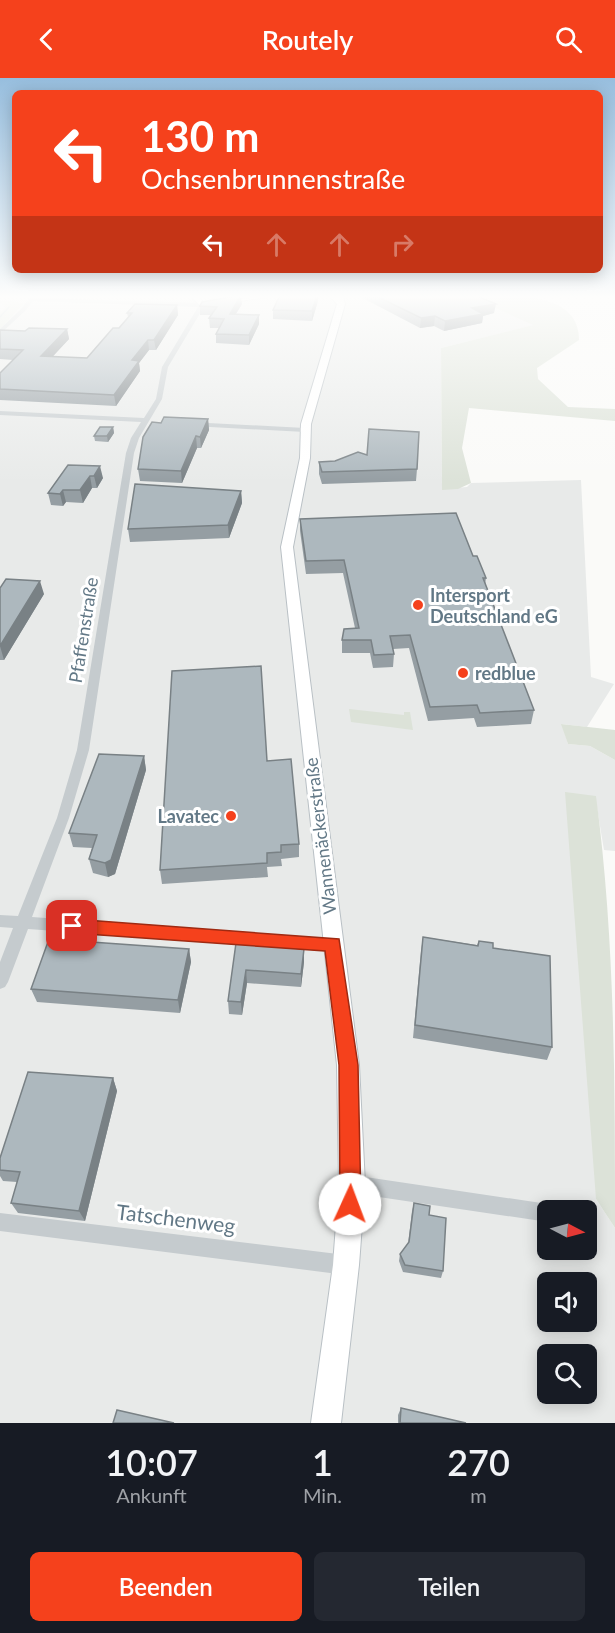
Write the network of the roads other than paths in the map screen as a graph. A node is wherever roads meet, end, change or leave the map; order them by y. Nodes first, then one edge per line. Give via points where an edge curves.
1 (171, 358) edge
2 (326, 358) edge
3 (2, 414) edge
4 (147, 422) junction
5 (184, 424) edge
6 (305, 430) junction
7 (0, 921) edge
8 (23, 923) junction
9 (333, 945) junction
10 (0, 982) edge
11 (352, 1184) junction
12 (537, 1211) edge
13 (0, 1222) edge
14 (346, 1264) junction
15 (326, 1423) edge

1 - 4 street, Pfaffenstraße via 159,399
2 - 6 street, Wannenäckerstraße
3 - 4 street
4 - 8 street, Pfaffenstraße via 130,453 83,750 63,818
5 - 6 street
6 - 9 street, Wannenäckerstraße via 305,458 287,547
7 - 8 street
8 - 9 street
8 - 10 street, Pfaffenstraße
9 - 11 street, Wannenäckerstraße via 348,1065
11 - 12 street
11 - 14 street, Wannenäckerstraße
13 - 14 street, Tatschenweg
14 - 15 street, Wannenäckerstraße

